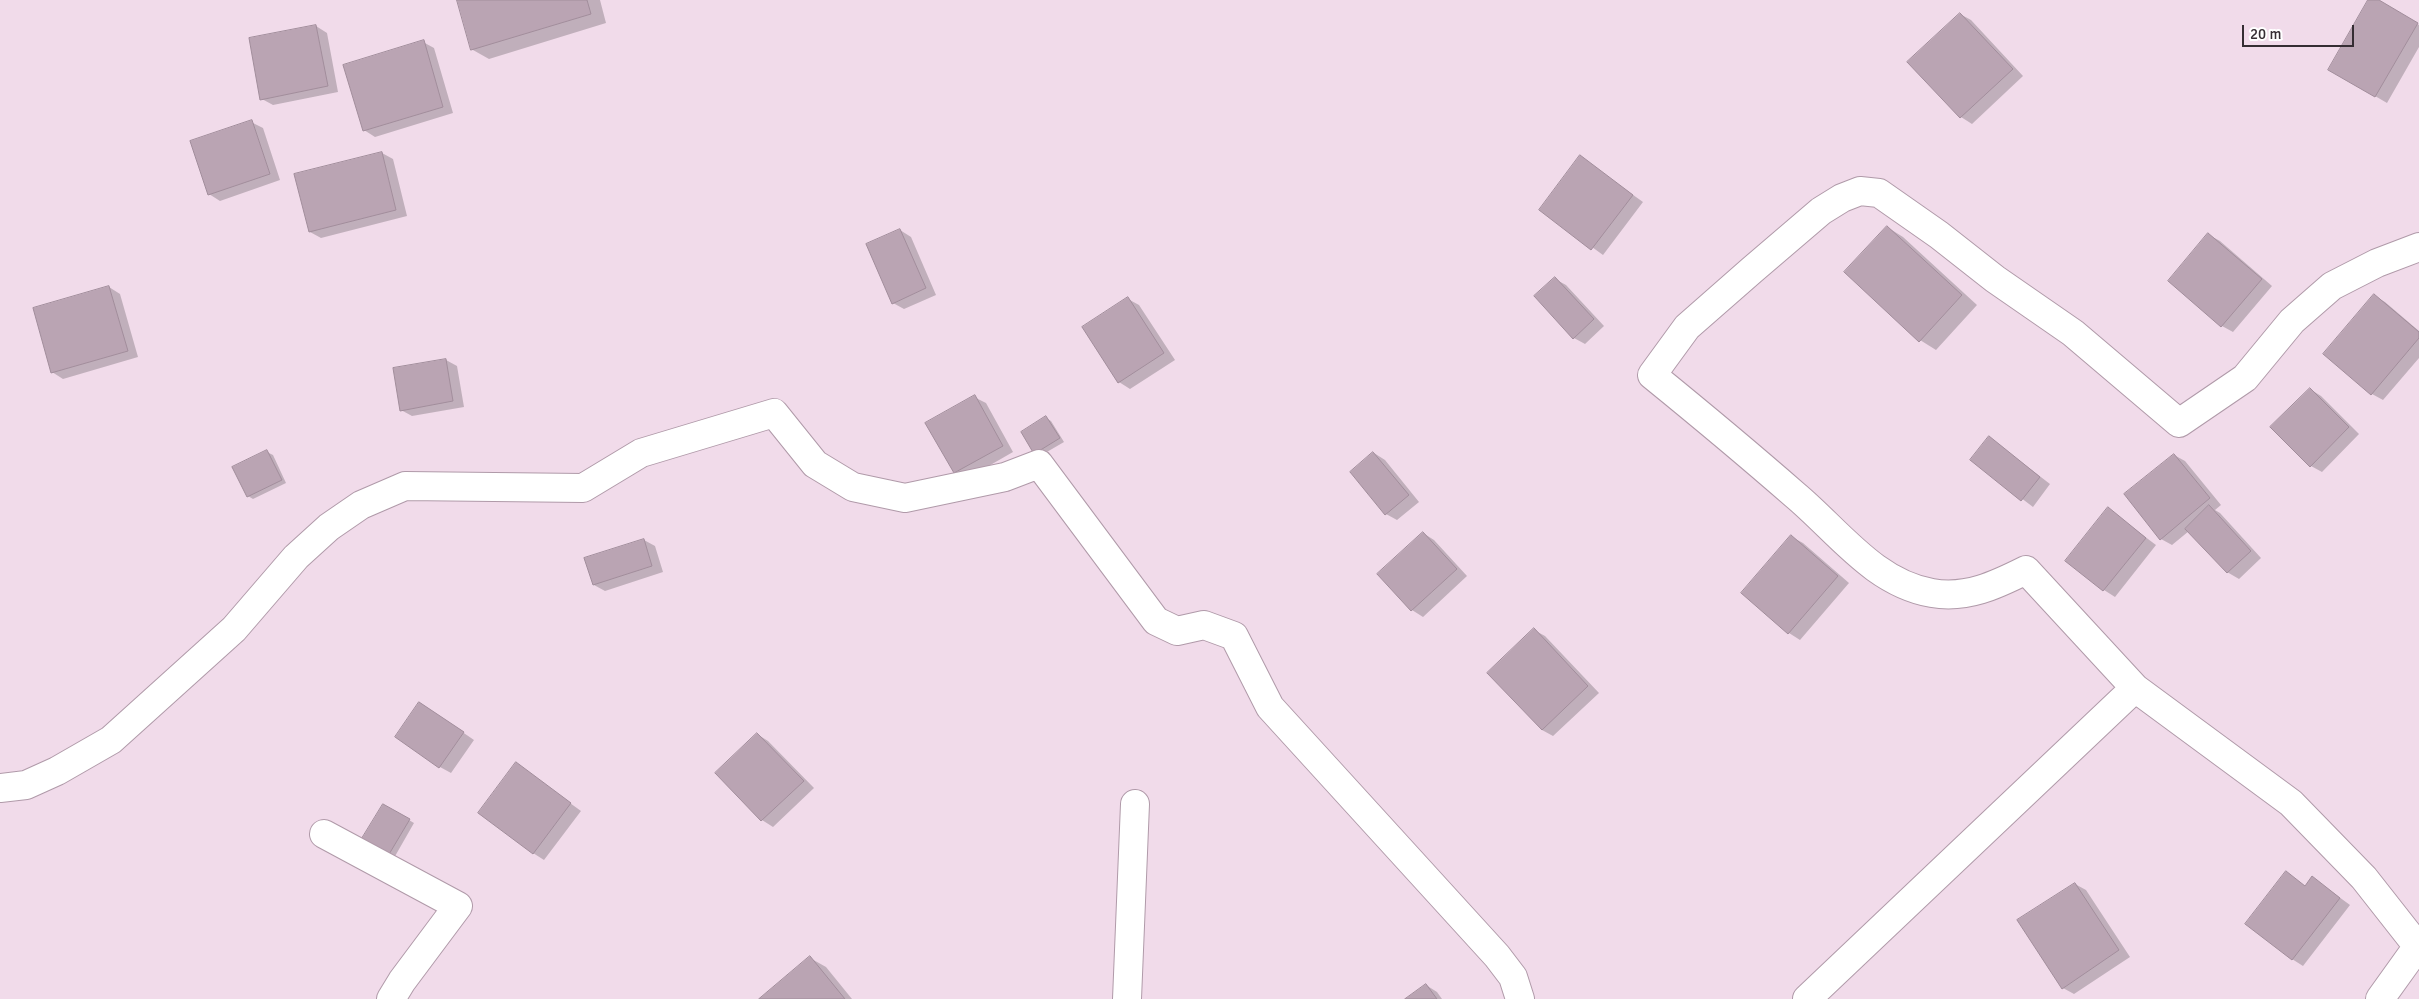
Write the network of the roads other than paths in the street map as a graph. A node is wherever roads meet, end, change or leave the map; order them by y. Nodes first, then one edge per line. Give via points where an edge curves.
1 (2419, 247) edge
2 (2135, 688) junction
3 (0, 788) edge
4 (1135, 804) dead end
5 (324, 834) dead end
6 (2418, 947) edge
7 (391, 999) edge
8 (1127, 999) edge
9 (1520, 999) edge
10 (1807, 999) edge
11 (2380, 999) edge

1 - 2 street via 2332,286 2292,322 2245,378 2179,423 2073,333 1925,225 1879,193 1860,191 1822,211 1708,308 1687,327 1652,375 1893,581 1932,593 1958,595 1991,587 2026,570
2 - 6 street via 2291,803 2364,878
2 - 10 street
3 - 9 street via 26,785 58,771 111,740 234,629 296,557 329,527 381,494 405,486 583,488 641,453 774,413 815,464 853,487 905,498 1005,477 1039,464 1156,621 1177,631 1204,625 1234,636 1270,706 1497,956 1513,977
4 - 8 street
5 - 7 street via 458,906
6 - 11 street

